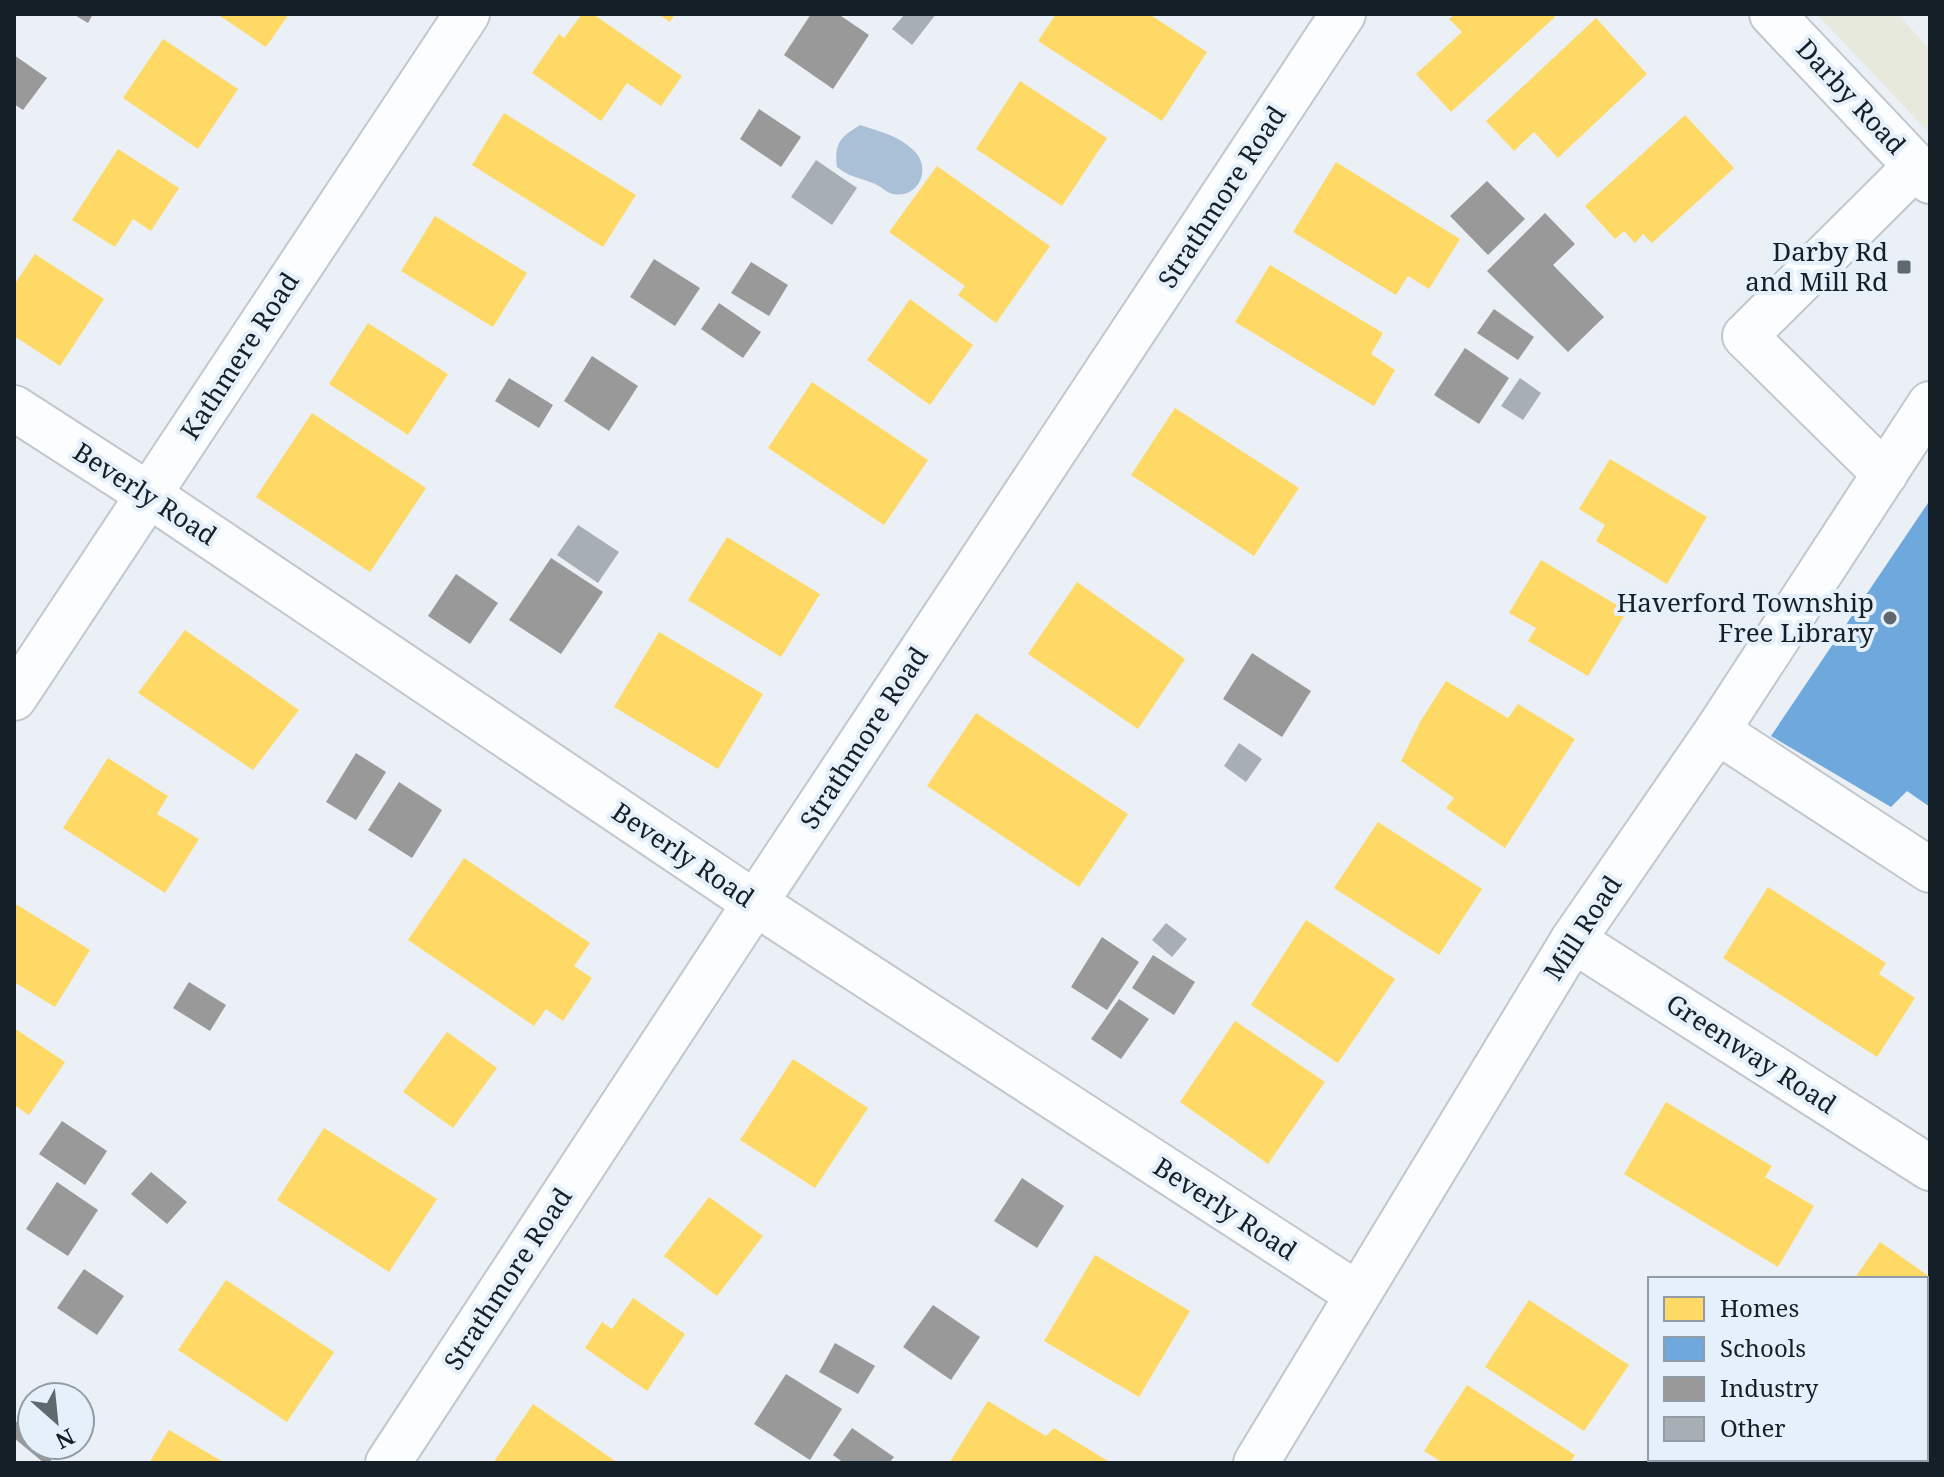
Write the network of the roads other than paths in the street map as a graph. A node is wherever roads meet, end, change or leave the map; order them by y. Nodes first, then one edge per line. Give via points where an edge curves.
1 (467, 14) edge
2 (1343, 14) edge
3 (1772, 14) edge
4 (1923, 174) edge
5 (1930, 404) edge
6 (14, 408) edge
7 (1885, 474) junction
8 (149, 495) junction
9 (14, 698) edge
10 (1717, 731) junction
11 (1930, 870) edge
12 (755, 903) junction
13 (1573, 940) junction
14 (1930, 1168) edge
15 (1357, 1294) junction
16 (1274, 1457) edge
17 (388, 1463) edge

1 - 8 street, Kathmere Road
2 - 12 street, Strathmore Road
3 - 4 street, Darby Road
4 - 7 street via 1745,336
5 - 7 street, Mill Road
6 - 8 street, Beverly Road
7 - 10 street, Mill Road
8 - 9 street, Kathmere Road
8 - 12 street, Beverly Road
10 - 11 street
10 - 13 street, Mill Road
12 - 15 street, Beverly Road
12 - 17 street, Strathmore Road
13 - 14 street, Greenway Road
13 - 15 street, Mill Road
15 - 16 street, Mill Road

